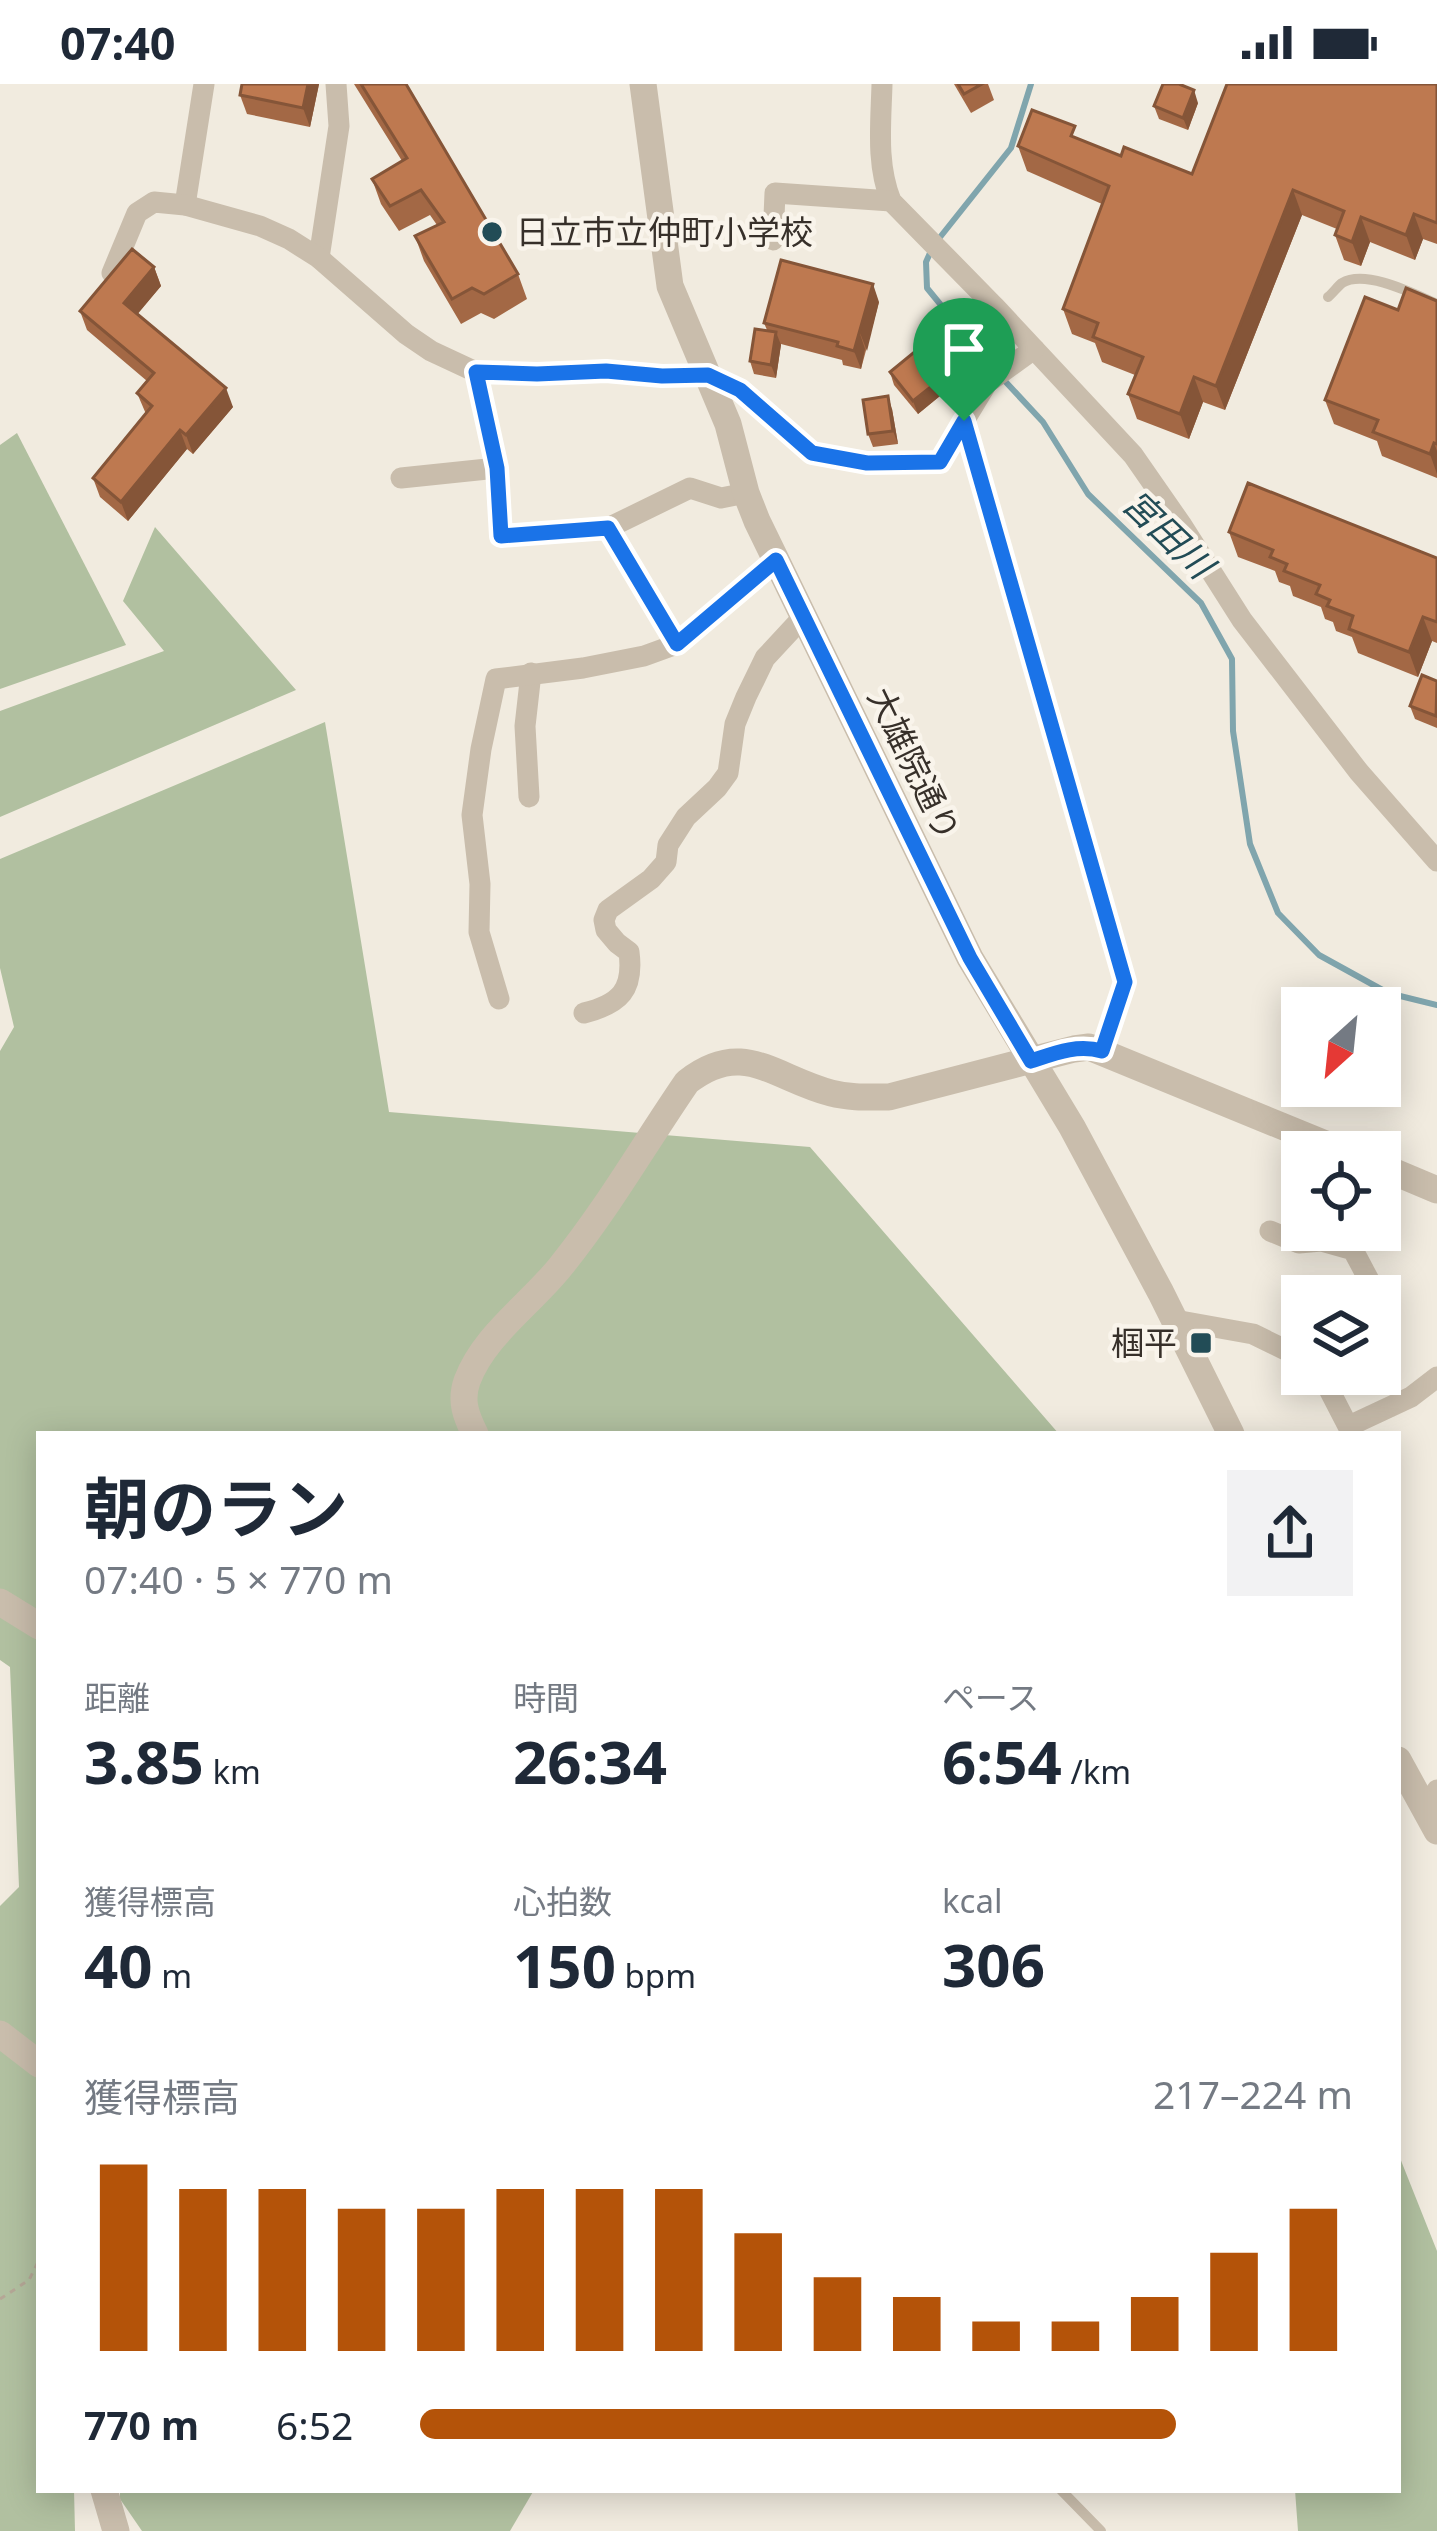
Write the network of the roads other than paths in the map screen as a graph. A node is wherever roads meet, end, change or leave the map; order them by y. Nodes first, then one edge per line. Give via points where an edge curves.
1 (204, 84) edge
2 (336, 84) edge
3 (882, 84) edge
4 (643, 86) edge
5 (891, 201) junction
6 (184, 205) junction
7 (773, 240) dead end
8 (319, 258) junction
9 (112, 272) edge
10 (1328, 297) dead end
11 (1437, 304) edge
12 (1034, 350) junction
13 (476, 372) junction
14 (708, 375) junction
15 (964, 421) junction
16 (497, 468) junction
17 (401, 478) dead end
18 (746, 494) junction
19 (608, 528) junction
20 (776, 560) junction
21 (804, 616) junction
22 (677, 644) junction
23 (531, 673) junction
24 (529, 797) dead end
25 (1437, 861) edge
26 (499, 999) dead end
27 (584, 1013) dead end
28 (1102, 1051) junction
29 (1031, 1061) junction
30 (1294, 1131) edge
31 (1401, 1175) edge
32 (1437, 1190) edge
33 (1270, 1231) dead end
34 (1366, 1275) edge
35 (1174, 1320) junction
36 (1281, 1348) edge
37 (1437, 1377) edge
38 (1332, 1395) edge
39 (1351, 1430) edge
40 (474, 1431) edge
41 (1230, 1431) edge
42 (0, 1602) edge
43 (36, 1625) edge
44 (1401, 1764) edge
45 (1433, 1811) edge
46 (0, 2034) edge
47 (36, 2062) edge
48 (105, 2493) edge
49 (1064, 2493) edge
50 (116, 2531) edge
51 (1101, 2531) edge

1 - 6 street
2 - 8 street via 339,126
3 - 5 street via 882,180
4 - 14 street, 大雄院通り via 670,286
5 - 7 street via 776,193
5 - 12 street
6 - 8 street via 260,226
6 - 9 street via 154,202 136,213
8 - 13 street via 406,334
10 - 11 lane via 1360,278
12 - 15 street via 987,382
12 - 25 street via 1133,455 1242,620
13 - 14 street
13 - 16 street
14 - 15 street via 740,390 812,453 849,460 940,462
14 - 18 street, 大雄院通り
15 - 28 street via 1125,982
16 - 17 street
16 - 19 street via 501,536
18 - 19 street via 721,498 690,488
18 - 20 street, 大雄院通り
19 - 22 street
20 - 21 street, 大雄院通り
20 - 22 street
21 - 27 street via 764,658 736,724 728,773 686,817 666,862 608,910 606,930 629,952 632,970 618,1000
21 - 29 street, 大雄院通り via 970,958
22 - 23 street
23 - 24 street
23 - 26 street via 496,679 472,814 479,932
28 - 29 street via 1074,1048
28 - 30 street
29 - 35 street, 大雄院通り
29 - 40 street via 889,1097 832,1093 739,1061 705,1068 687,1082 557,1271 479,1357 465,1386
31 - 32 street
33 - 34 street via 1353,1250
35 - 36 street via 1253,1334
35 - 41 street, 大雄院通り
37 - 39 street
38 - 39 street
42 - 43 street
44 - 45 street
46 - 47 street
48 - 50 street
49 - 51 lane

